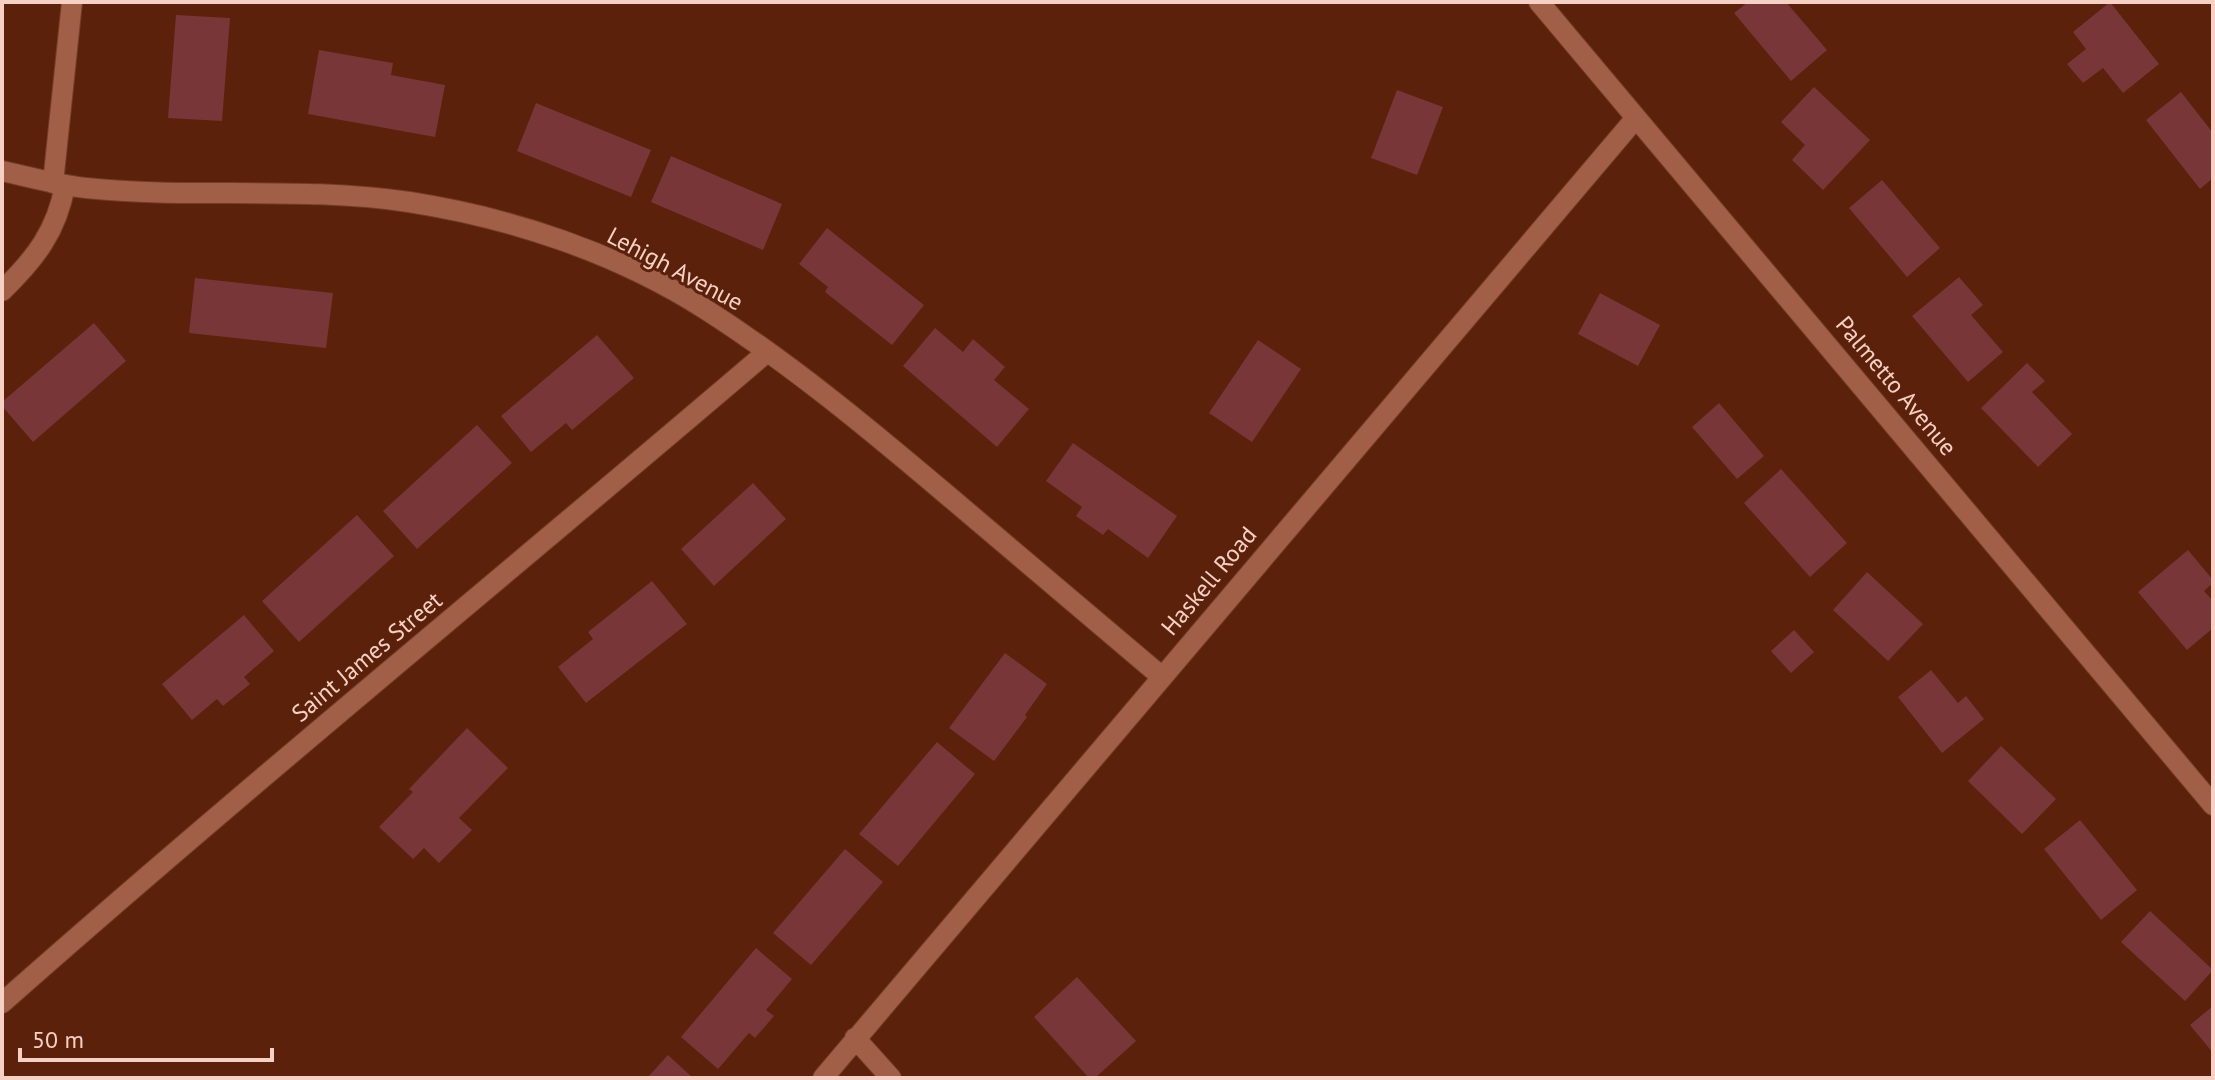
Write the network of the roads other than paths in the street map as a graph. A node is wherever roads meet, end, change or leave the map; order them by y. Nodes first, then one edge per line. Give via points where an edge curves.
1 (72, 2) edge
2 (1539, 2) edge
3 (1635, 119) junction
4 (2, 171) edge
5 (59, 184) junction
6 (2, 291) edge
7 (767, 352) junction
8 (1162, 677) junction
9 (2213, 805) edge
10 (2, 1003) edge
11 (855, 1038) junction
12 (823, 1078) edge
13 (891, 1078) edge

1 - 5 street
2 - 3 street, Palmetto Avenue
3 - 8 street, Haskell Road
3 - 9 street, Palmetto Avenue
4 - 5 street, Lehigh Avenue
5 - 6 street via 60,210 43,245
5 - 7 street, Lehigh Avenue via 136,192 347,195 472,214 565,242 649,278
7 - 8 street, Lehigh Avenue via 835,400
7 - 10 street, Saint James Street via 165,859
8 - 11 street, Haskell Road
11 - 12 street, Haskell Road
11 - 13 street

